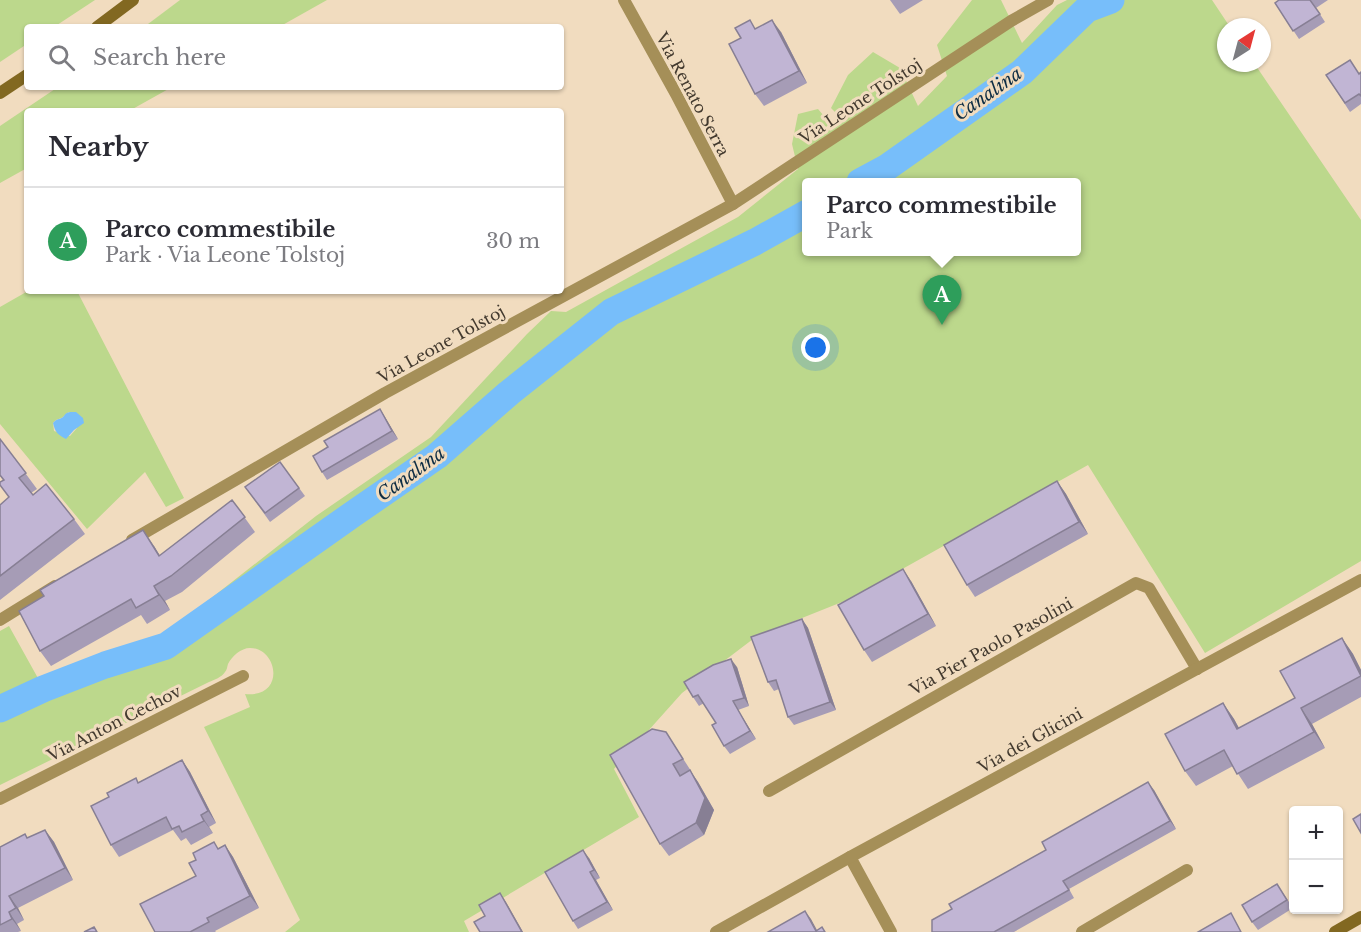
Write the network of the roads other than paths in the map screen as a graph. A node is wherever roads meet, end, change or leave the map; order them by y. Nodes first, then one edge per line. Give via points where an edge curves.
1 (133, 0) edge
2 (624, 0) edge
3 (1048, 0) edge
4 (101, 24) edge
5 (24, 77) edge
6 (0, 93) edge
7 (733, 204) junction
8 (118, 548) edge
9 (69, 578) edge
10 (1361, 580) edge
11 (0, 620) edge
12 (1197, 669) junction
13 (243, 676) dead end
14 (769, 791) dead end
15 (0, 799) edge
16 (850, 857) junction
17 (1187, 870) dead end
18 (1361, 917) edge
19 (1342, 930) edge
20 (716, 932) edge
21 (891, 932) edge
22 (1082, 932) edge

1 - 4 main road
2 - 7 street, Via Renato Serra
3 - 7 street, Via Leone Tolstoj
5 - 6 main road
7 - 8 street, Via Leone Tolstoj via 385,393
9 - 11 street
10 - 12 street, Via dei Glicini
12 - 14 street, Via Pier Paolo Pasolini via 1149,588 1137,583
12 - 16 street, Via dei Glicini
13 - 15 street, Via Anton Cechov
16 - 20 street, Via dei Glicini
16 - 21 street
17 - 22 street
18 - 19 main road

